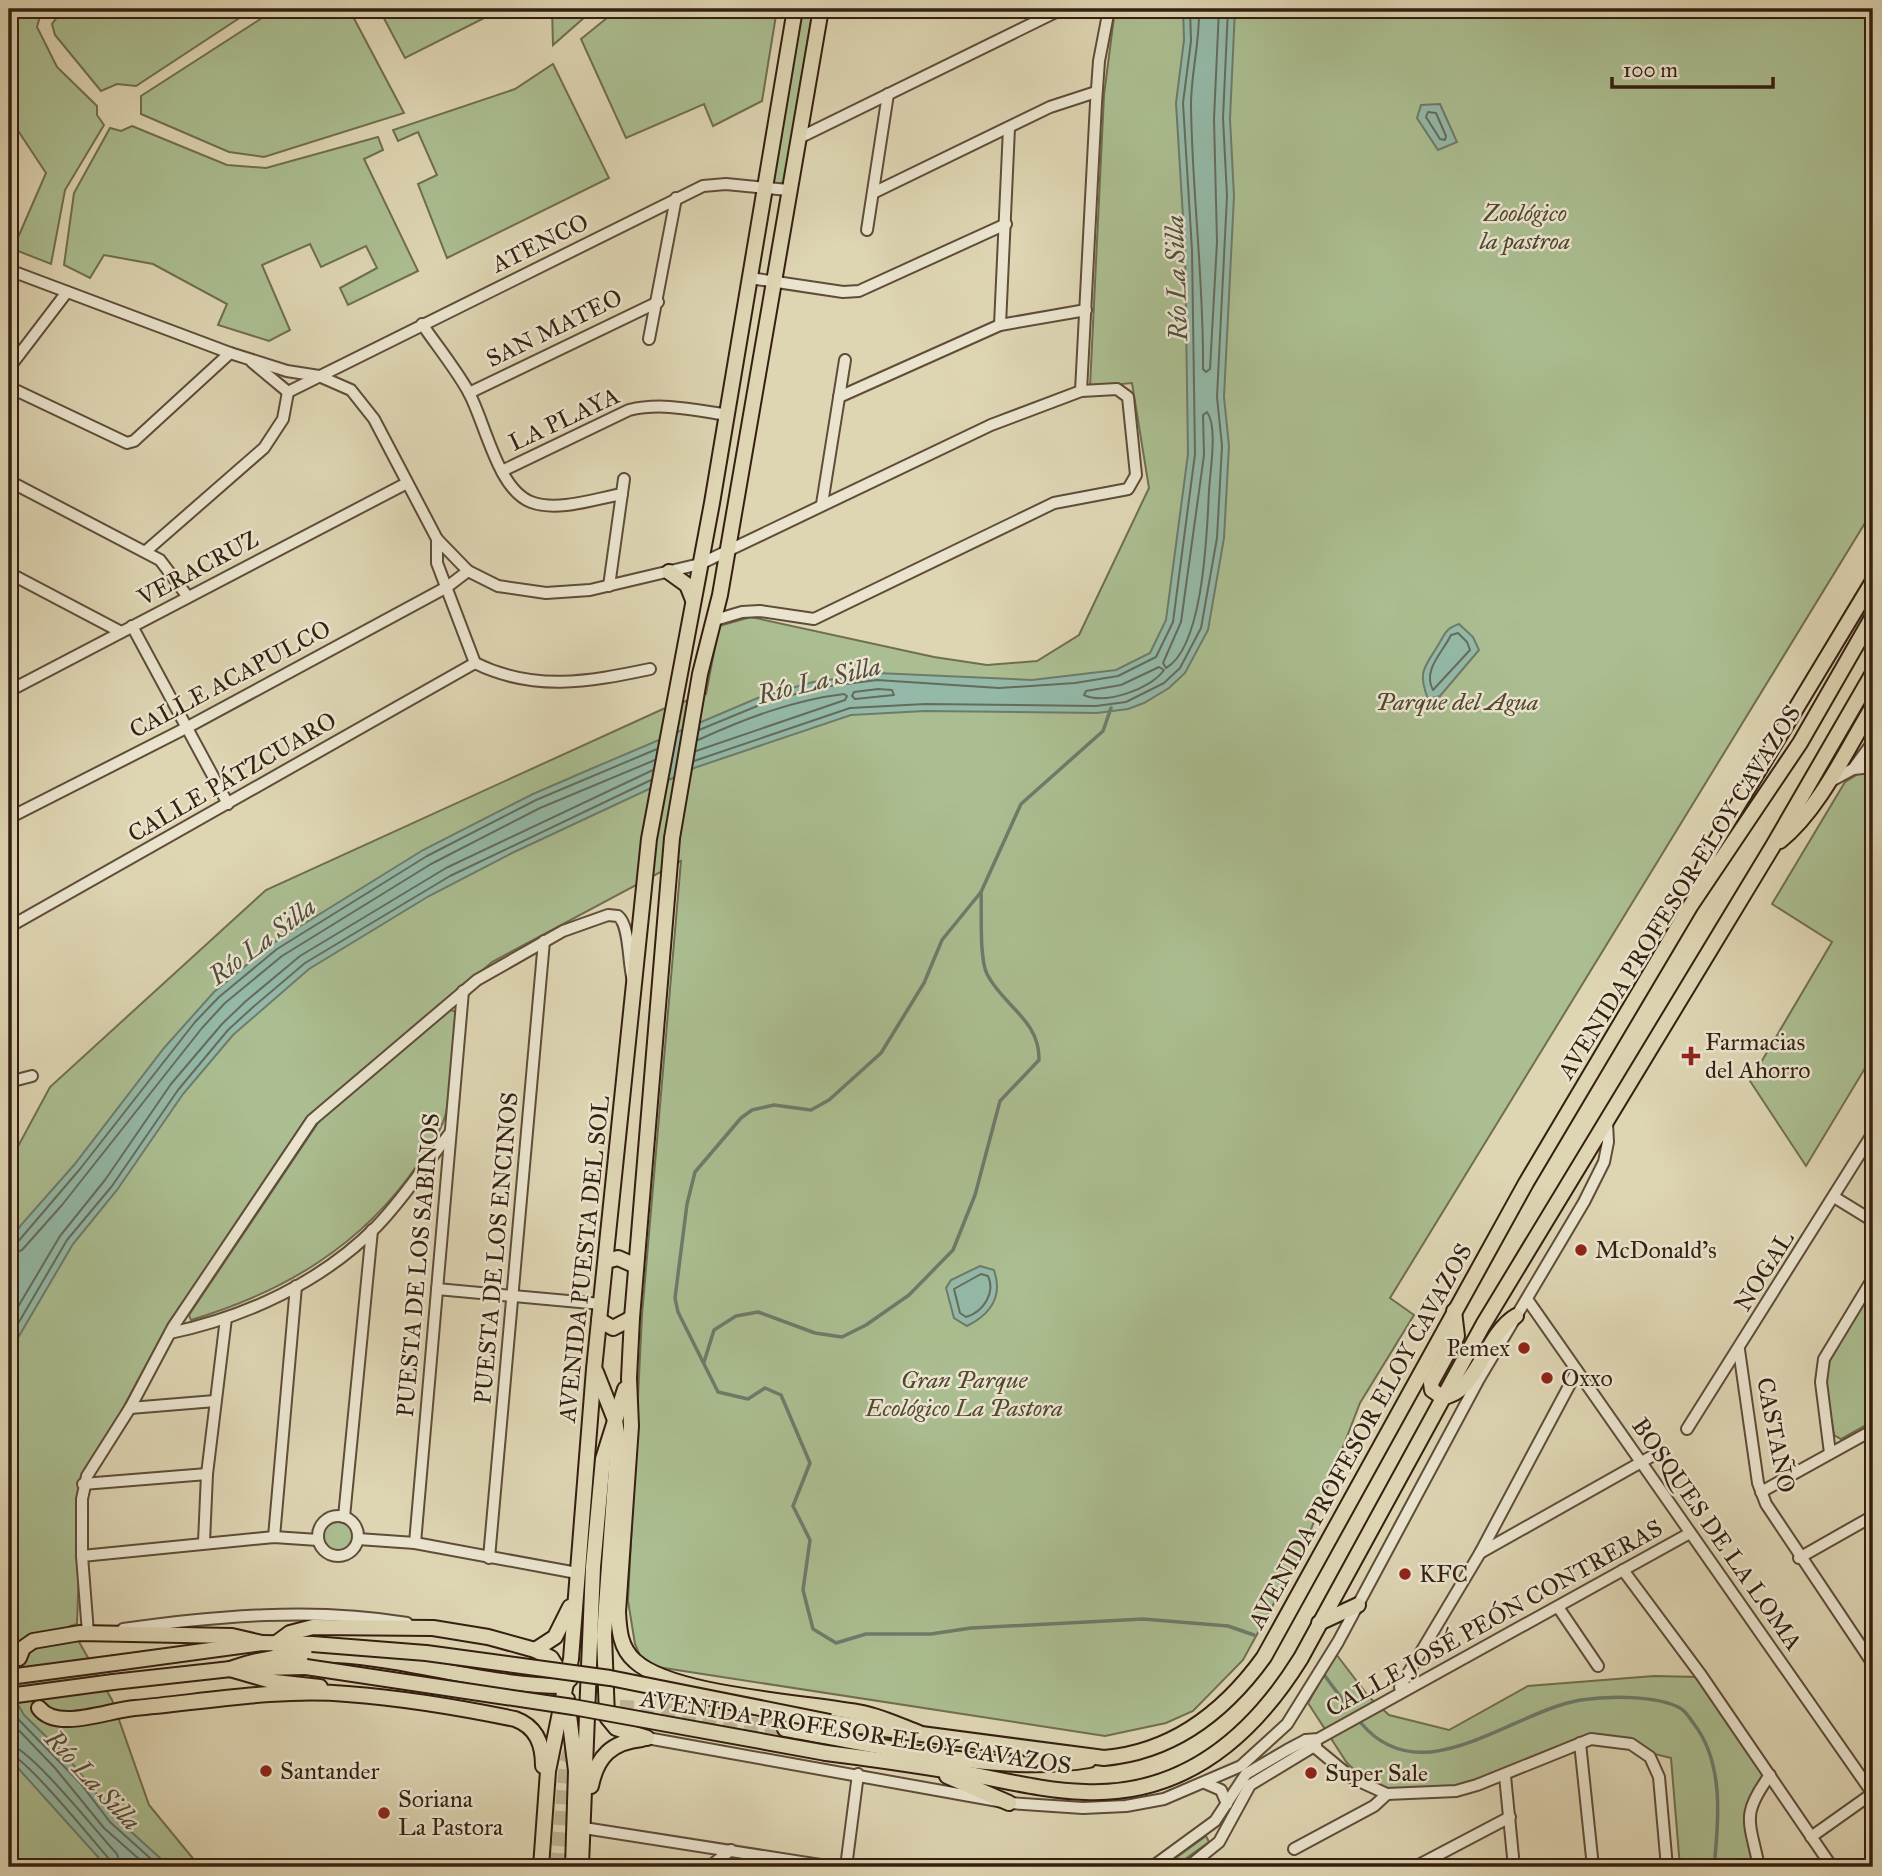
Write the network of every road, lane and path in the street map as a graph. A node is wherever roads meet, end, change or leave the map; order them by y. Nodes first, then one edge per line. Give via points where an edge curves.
1 (795, 9) edge
2 (821, 9) edge
3 (1062, 9) edge
4 (1109, 9) edge
5 (1097, 92) junction
6 (888, 94) junction
7 (1009, 128) junction
8 (797, 139) junction
9 (765, 188) junction
10 (788, 190) junction
11 (873, 193) junction
12 (676, 198) junction
13 (1006, 224) junction
14 (867, 230) dead end
15 (9, 270) edge
16 (750, 278) junction
17 (775, 283) junction
18 (67, 292) junction
19 (658, 302) junction
20 (1086, 310) junction
21 (422, 324) junction
22 (1000, 326) junction
23 (649, 339) dead end
24 (230, 353) junction
25 (247, 358) junction
26 (845, 360) dead end
27 (9, 368) edge
28 (319, 376) junction
29 (9, 387) edge
30 (1081, 391) junction
31 (288, 392) junction
32 (469, 393) junction
33 (839, 397) junction
34 (728, 415) junction
35 (502, 471) junction
36 (624, 479) dead end
37 (9, 481) edge
38 (407, 483) junction
39 (622, 494) junction
40 (822, 504) junction
41 (437, 538) junction
42 (146, 551) junction
43 (727, 552) junction
44 (700, 564) junction
45 (468, 571) junction
46 (669, 572) junction
47 (9, 573) edge
48 (1873, 582) edge
49 (609, 586) junction
50 (447, 587) junction
51 (188, 597) junction
52 (693, 600) junction
53 (1873, 616) edge
54 (715, 620) junction
55 (132, 626) junction
56 (121, 632) junction
57 (475, 663) junction
58 (650, 669) dead end
59 (1873, 673) edge
60 (9, 691) edge
61 (1873, 706) edge
62 (186, 727) junction
63 (1873, 742) edge
64 (1873, 767) edge
65 (1853, 769) junction
66 (1824, 786) junction
67 (228, 804) junction
68 (9, 818) edge
69 (1773, 846) junction
70 (1691, 905) junction
71 (9, 927) edge
72 (544, 941) junction
73 (634, 986) junction
74 (463, 991) junction
75 (32, 1076) dead end
76 (9, 1082) edge
77 (1607, 1123) junction
78 (451, 1131) junction
79 (1873, 1133) edge
80 (1834, 1197) junction
81 (1873, 1221) edge
82 (372, 1230) junction
83 (606, 1261) junction
84 (636, 1266) junction
85 (1873, 1278) edge
86 (296, 1286) junction
87 (437, 1289) junction
88 (513, 1296) junction
89 (1527, 1299) junction
90 (601, 1304) junction
91 (1454, 1311) junction
92 (1516, 1316) junction
93 (226, 1318) junction
94 (632, 1318) junction
95 (599, 1320) junction
96 (170, 1333) junction
97 (1739, 1350) junction
98 (594, 1369) junction
99 (1577, 1371) junction
100 (629, 1378) junction
101 (1442, 1397) junction
102 (215, 1401) junction
103 (130, 1408) junction
104 (615, 1420) junction
105 (1687, 1429) dead end
106 (1873, 1430) edge
107 (1661, 1451) dead end
108 (1829, 1453) junction
109 (1642, 1462) junction
110 (207, 1474) junction
111 (83, 1484) junction
112 (1761, 1492) junction
113 (1873, 1516) edge
114 (344, 1517) junction
115 (1690, 1533) junction
116 (274, 1537) junction
117 (358, 1539) junction
118 (318, 1540) junction
119 (204, 1542) junction
120 (415, 1543) junction
121 (1480, 1553) junction
122 (82, 1556) junction
123 (489, 1558) junction
124 (1799, 1558) junction
125 (1623, 1570) junction
126 (577, 1573) junction
127 (575, 1597) junction
128 (1358, 1605) junction
129 (1558, 1607) junction
130 (1319, 1623) junction
131 (433, 1628) junction
132 (90, 1633) junction
133 (268, 1643) junction
134 (535, 1650) junction
135 (591, 1651) junction
136 (19, 1658) dead end
137 (1873, 1664) edge
138 (1598, 1666) dead end
139 (231, 1669) junction
140 (653, 1672) junction
141 (9, 1677) edge
142 (566, 1684) junction
143 (605, 1690) junction
144 (1401, 1691) junction
145 (338, 1694) junction
146 (9, 1696) edge
147 (39, 1708) dead end
148 (586, 1712) junction
149 (569, 1721) junction
150 (785, 1729) tunnel mouth
151 (919, 1733) junction
152 (647, 1738) junction
153 (1275, 1738) junction
154 (1580, 1742) junction
155 (1313, 1743) junction
156 (1287, 1750) junction
157 (586, 1757) junction
158 (1104, 1758) junction
159 (923, 1766) junction
160 (576, 1770) junction
161 (548, 1771) junction
162 (858, 1774) junction
163 (1770, 1775) junction
164 (1505, 1776) junction
165 (1205, 1783) junction
166 (1387, 1794) junction
167 (1873, 1794) edge
168 (1009, 1803) junction
169 (1227, 1804) junction
170 (545, 1814) junction
171 (1510, 1817) junction
172 (584, 1821) junction
173 (1206, 1828) junction
174 (1811, 1837) junction
175 (1219, 1842) junction
176 (1294, 1849) dead end
177 (731, 1850) junction
178 (541, 1867) edge
179 (573, 1867) edge
180 (581, 1867) edge
181 (709, 1867) edge
182 (833, 1867) edge
183 (846, 1867) edge
184 (1152, 1867) edge
185 (1188, 1867) edge
186 (1415, 1867) edge
187 (1514, 1867) edge
188 (1593, 1867) edge
189 (1667, 1867) edge
190 (1759, 1867) edge
191 (1832, 1867) edge

1 - 9 main road
2 - 8 main road, AVENIDA PUESTA DEL SOL
3 - 6 street
4 - 5 street
5 - 7 street via 1050,107
5 - 20 street
6 - 8 street
6 - 11 street
7 - 11 street
7 - 13 street
8 - 10 main road, AVENIDA PUESTA DEL SOL
9 - 10 street, ATENCO
9 - 12 street, ATENCO via 703,186
9 - 16 main road
10 - 17 main road, AVENIDA PUESTA DEL SOL
11 - 14 street
12 - 19 street
12 - 21 street, ATENCO
13 - 17 street via 859,291
13 - 22 street
15 - 18 street
16 - 17 street
16 - 34 main road
17 - 43 main road, AVENIDA PUESTA DEL SOL
18 - 24 street
18 - 27 street
19 - 23 street
19 - 32 street, SAN MATEO
20 - 22 street
20 - 30 street
21 - 28 street, ATENCO
21 - 32 street
22 - 33 street
24 - 25 street
24 - 29 street via 131,443
25 - 28 street
25 - 31 street
26 - 33 street
28 - 31 street, ATENCO
28 - 38 street via 340,383 363,402
30 - 40 street via 991,425
30 - 54 street via 1124,391 1128,397 1136,475 1122,492 1054,503 814,619 760,611
31 - 42 street via 283,419 264,448
32 - 35 street
33 - 40 street
34 - 35 street, LA PLAYA via 660,405 628,410
34 - 44 main road
35 - 39 street via 522,497 540,505
36 - 39 street
37 - 42 street
38 - 41 street
38 - 51 street, VERACRUZ
39 - 49 street
40 - 43 street
41 - 45 street
41 - 50 street via 435,557
42 - 51 street via 160,560
43 - 44 street
43 - 54 main road, AVENIDA PUESTA DEL SOL
44 - 46 street
44 - 52 main road
45 - 49 street via 498,586 546,593
45 - 50 street, CALLE ACAPULCO
46 - 49 street
46 - 52 main road via 687,585
47 - 56 street
48 - 70 main road via 1710,851
50 - 57 street
50 - 62 street, CALLE ACAPULCO
51 - 55 street, VERACRUZ
52 - 73 main road, AVENIDA PUESTA DEL SOL via 649,839
53 - 70 main road, AVENIDA PROFESOR ELOY CAVAZOS via 1800,743
54 - 84 main road, AVENIDA PUESTA DEL SOL via 700,674 672,838
55 - 56 street, VERACRUZ
55 - 62 street
56 - 60 street, VERACRUZ
57 - 58 street via 527,682 569,682
57 - 67 street, CALLE PÁTZCUARO
59 - 69 main road
61 - 66 main road, AVENIDA PROFESOR ELOY CAVAZOS
62 - 67 street
62 - 68 street, CALLE ACAPULCO
63 - 65 street
64 - 65 street
65 - 66 street
66 - 69 main road, AVENIDA PROFESOR ELOY CAVAZOS via 1794,830
67 - 71 street, CALLE PÁTZCUARO
69 - 77 main road, AVENIDA PROFESOR ELOY CAVAZOS
70 - 91 main road, AVENIDA PROFESOR ELOY CAVAZOS
72 - 73 street via 591,920 618,916 626,925
72 - 74 street
72 - 88 street, PUESTA DE LOS ENCINOS
73 - 83 main road, AVENIDA PUESTA DEL SOL
74 - 78 street, PUESTA DE LOS SABINOS
74 - 96 street via 318,1113
75 - 76 street
77 - 89 street via 1604,1163
77 - 101 main road, AVENIDA PROFESOR ELOY CAVAZOS
78 - 82 street
78 - 87 street, PUESTA DE LOS SABINOS
79 - 80 street, NOGAL
80 - 81 street
80 - 97 street, NOGAL
82 - 86 street via 335,1262
82 - 114 street
83 - 84 main road via 618,1258
83 - 90 main road, AVENIDA PUESTA DEL SOL
84 - 94 main road, AVENIDA PUESTA DEL SOL
85 - 108 street via 1824,1359 1821,1382
86 - 93 street
86 - 116 street
87 - 88 street
87 - 120 street, PUESTA DE LOS SABINOS
88 - 90 street
88 - 123 street, PUESTA DE LOS ENCINOS
89 - 92 street
89 - 99 street, BOSQUES DE LA LOMA
90 - 95 main road, AVENIDA PUESTA DEL SOL
91 - 101 main road via 1457,1336 1431,1383 1432,1390
91 - 158 main road, AVENIDA PROFESOR ELOY CAVAZOS via 1301,1592 1247,1681 1220,1709 1183,1734 1138,1752
92 - 101 main road via 1495,1335 1465,1386
92 - 128 street
93 - 96 street
93 - 102 street
94 - 95 main road via 613,1328
94 - 100 main road, AVENIDA PUESTA DEL SOL
95 - 98 main road, AVENIDA PUESTA DEL SOL
96 - 103 street
97 - 105 street, NOGAL
97 - 112 street, CASTAÑO
98 - 104 main road
98 - 126 main road, AVENIDA PUESTA DEL SOL
99 - 109 street, BOSQUES DE LA LOMA
99 - 121 street
100 - 104 main road, AVENIDA PUESTA DEL SOL
100 - 140 main road via 631,1426 618,1589 620,1634 634,1661
101 - 130 main road, AVENIDA PROFESOR ELOY CAVAZOS
102 - 103 street
102 - 110 street
103 - 111 street
104 - 135 main road, AVENIDA PUESTA DEL SOL via 603,1459
104 - 143 main road via 618,1440 604,1635
106 - 108 street
107 - 109 street
108 - 112 street
109 - 115 street, BOSQUES DE LA LOMA
109 - 121 street
110 - 111 street
110 - 119 street
111 - 122 street
112 - 124 street, CASTAÑO
113 - 124 street
114 - 117 street via 354,1523
114 - 118 street via 322,1523
115 - 125 street, CALLE JOSÉ PEÓN CONTRERAS
115 - 167 street, BOSQUES DE LA LOMA
116 - 118 street
116 - 119 street
117 - 118 street via 353,1550 337,1556 326,1552
117 - 120 street
119 - 122 street
120 - 123 street
121 - 144 street
122 - 132 street
123 - 126 street
124 - 137 street, CASTAÑO
125 - 129 street, CALLE JOSÉ PEÓN CONTRERAS
125 - 163 street
126 - 127 main road, AVENIDA PUESTA DEL SOL
127 - 134 main road via 555,1637
127 - 142 main road, AVENIDA PUESTA DEL SOL
128 - 130 main road
128 - 153 street via 1300,1706
129 - 138 street
129 - 144 street, CALLE JOSÉ PEÓN CONTRERAS
130 - 159 main road, AVENIDA PROFESOR ELOY CAVAZOS via 1266,1709 1226,1748 1192,1770 1122,1790 1089,1792
131 - 132 street via 386,1620 244,1616
131 - 133 main road via 313,1627
131 - 134 main road
132 - 133 main road via 232,1636
132 - 136 main road via 43,1637 23,1648
133 - 141 main road, bridge
133 - 151 main road, AVENIDA PROFESOR ELOY CAVAZOS, bridge via 426,1653 580,1674 830,1722
134 - 142 main road via 551,1658
135 - 142 main road
135 - 148 main road, AVENIDA PUESTA DEL SOL
139 - 142 main road via 269,1658 324,1655 388,1660 534,1684
139 - 145 main road
139 - 146 main road, bridge
139 - 148 main road, AVENIDA PROFESOR ELOY CAVAZOS, bridge via 306,1667
140 - 143 main road via 621,1678
140 - 151 main road via 692,1686 866,1714
142 - 149 main road
142 - 161 main road
143 - 152 main road via 611,1726
144 - 155 street, CALLE JOSÉ PEÓN CONTRERAS
145 - 147 main road via 116,1709 64,1721 48,1717
145 - 170 main road via 524,1722 534,1731 543,1752
148 - 157 main road, AVENIDA PUESTA DEL SOL
148 - 159 main road, AVENIDA PROFESOR ELOY CAVAZOS, bridge
149 - 157 main road
149 - 160 main road
150 - 158 main road via 995,1762 1050,1765
151 - 158 main road, AVENIDA PROFESOR ELOY CAVAZOS
152 - 162 street
152 - 172 main road via 621,1742 607,1750 595,1772
153 - 156 street via 1279,1748
153 - 165 street via 1241,1766
154 - 164 street
154 - 188 street
154 - 189 street via 1631,1744 1650,1757 1659,1777
155 - 156 street, CALLE JOSÉ PEÓN CONTRERAS
155 - 166 street via 1352,1778
155 - 175 street, CALLE JOSÉ PEÓN CONTRERAS via 1250,1785
156 - 169 street, CALLE JOSÉ PEÓN CONTRERAS via 1246,1774
157 - 172 main road, AVENIDA PUESTA DEL SOL
159 - 168 main road
160 - 161 main road via 560,1758
160 - 179 main road
161 - 170 main road
162 - 168 street
162 - 183 street
163 - 174 street
163 - 190 street via 1752,1800 1749,1813
164 - 166 street via 1456,1791
164 - 171 street
165 - 168 street via 1164,1799 1126,1806
165 - 169 street via 1221,1790
166 - 176 street via 1374,1806
167 - 174 street
169 - 173 street, CALLE JOSÉ PEÓN CONTRERAS
170 - 178 main road
171 - 186 street
171 - 187 street
172 - 177 street
172 - 180 main road
173 - 175 street
173 - 184 street, CALLE JOSÉ PEÓN CONTRERAS
174 - 191 street
175 - 185 street, CALLE JOSÉ PEÓN CONTRERAS
177 - 181 street
177 - 182 street

